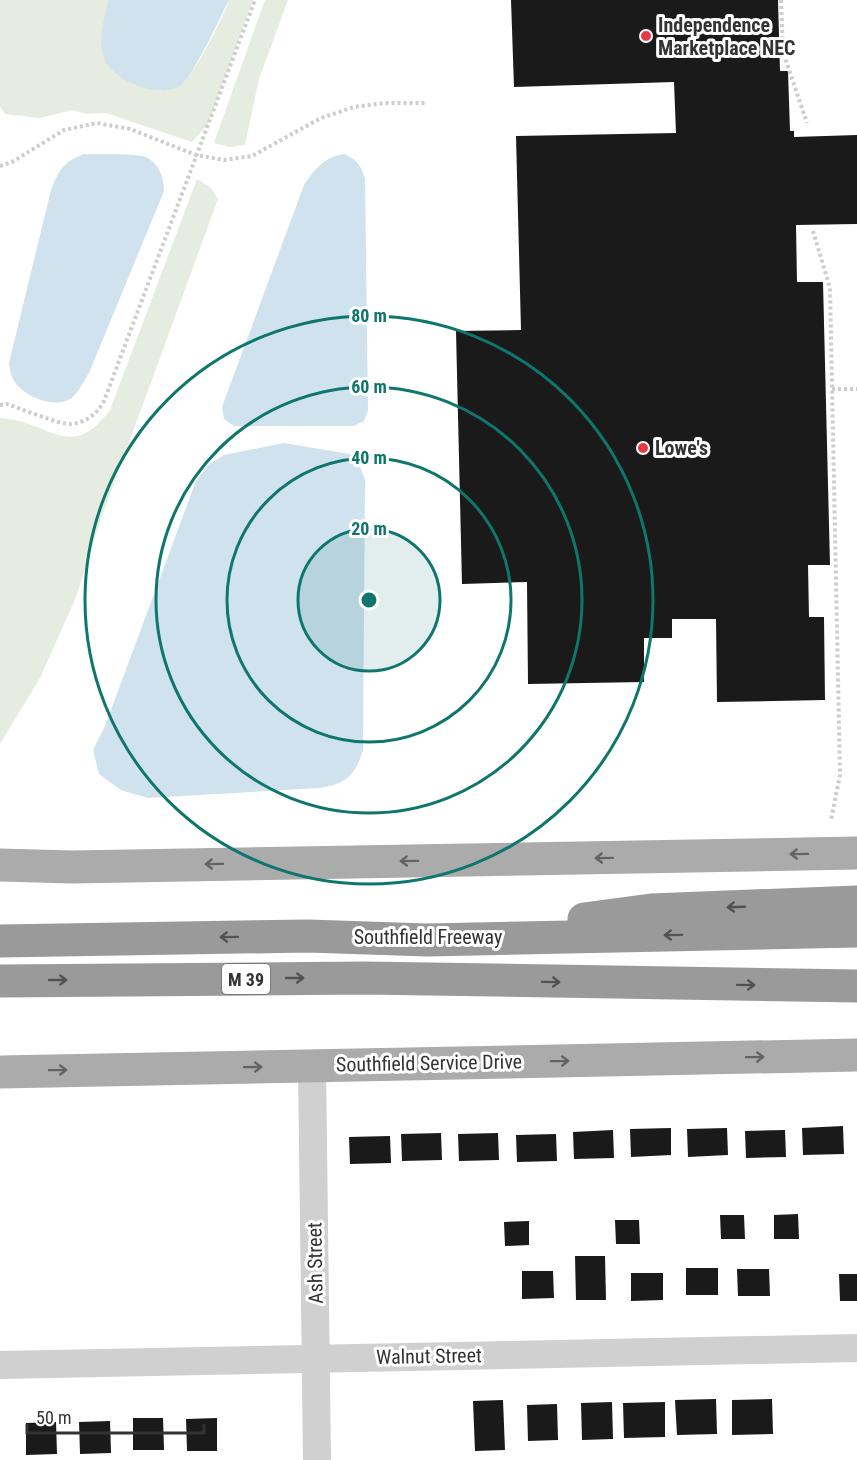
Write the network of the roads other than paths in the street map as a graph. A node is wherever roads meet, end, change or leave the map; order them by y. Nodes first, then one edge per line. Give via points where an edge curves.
1 (857, 853) edge
2 (0, 865) edge
3 (857, 902) edge
4 (857, 931) edge
5 (428, 940) junction
6 (0, 941) edge
7 (0, 981) edge
8 (857, 986) edge
9 (857, 1055) edge
10 (312, 1066) junction
11 (0, 1072) edge
12 (857, 1348) edge
13 (316, 1359) junction
14 (0, 1365) edge
15 (317, 1460) edge

1 -> 2 main road
3 -> 5 highway via 651,910
4 -> 5 highway, Southfield Freeway / M 39
5 -> 6 highway, Southfield Freeway / M 39 via 308,936
7 -> 8 highway, Southfield Freeway / M 39 via 364,978
10 -> 9 main road, Southfield Service Drive
11 -> 10 main road, Southfield Service Drive
10 - 13 street, Ash Street
12 - 13 street, Walnut Street
13 - 14 street, Walnut Street
13 - 15 street, Ash Street

